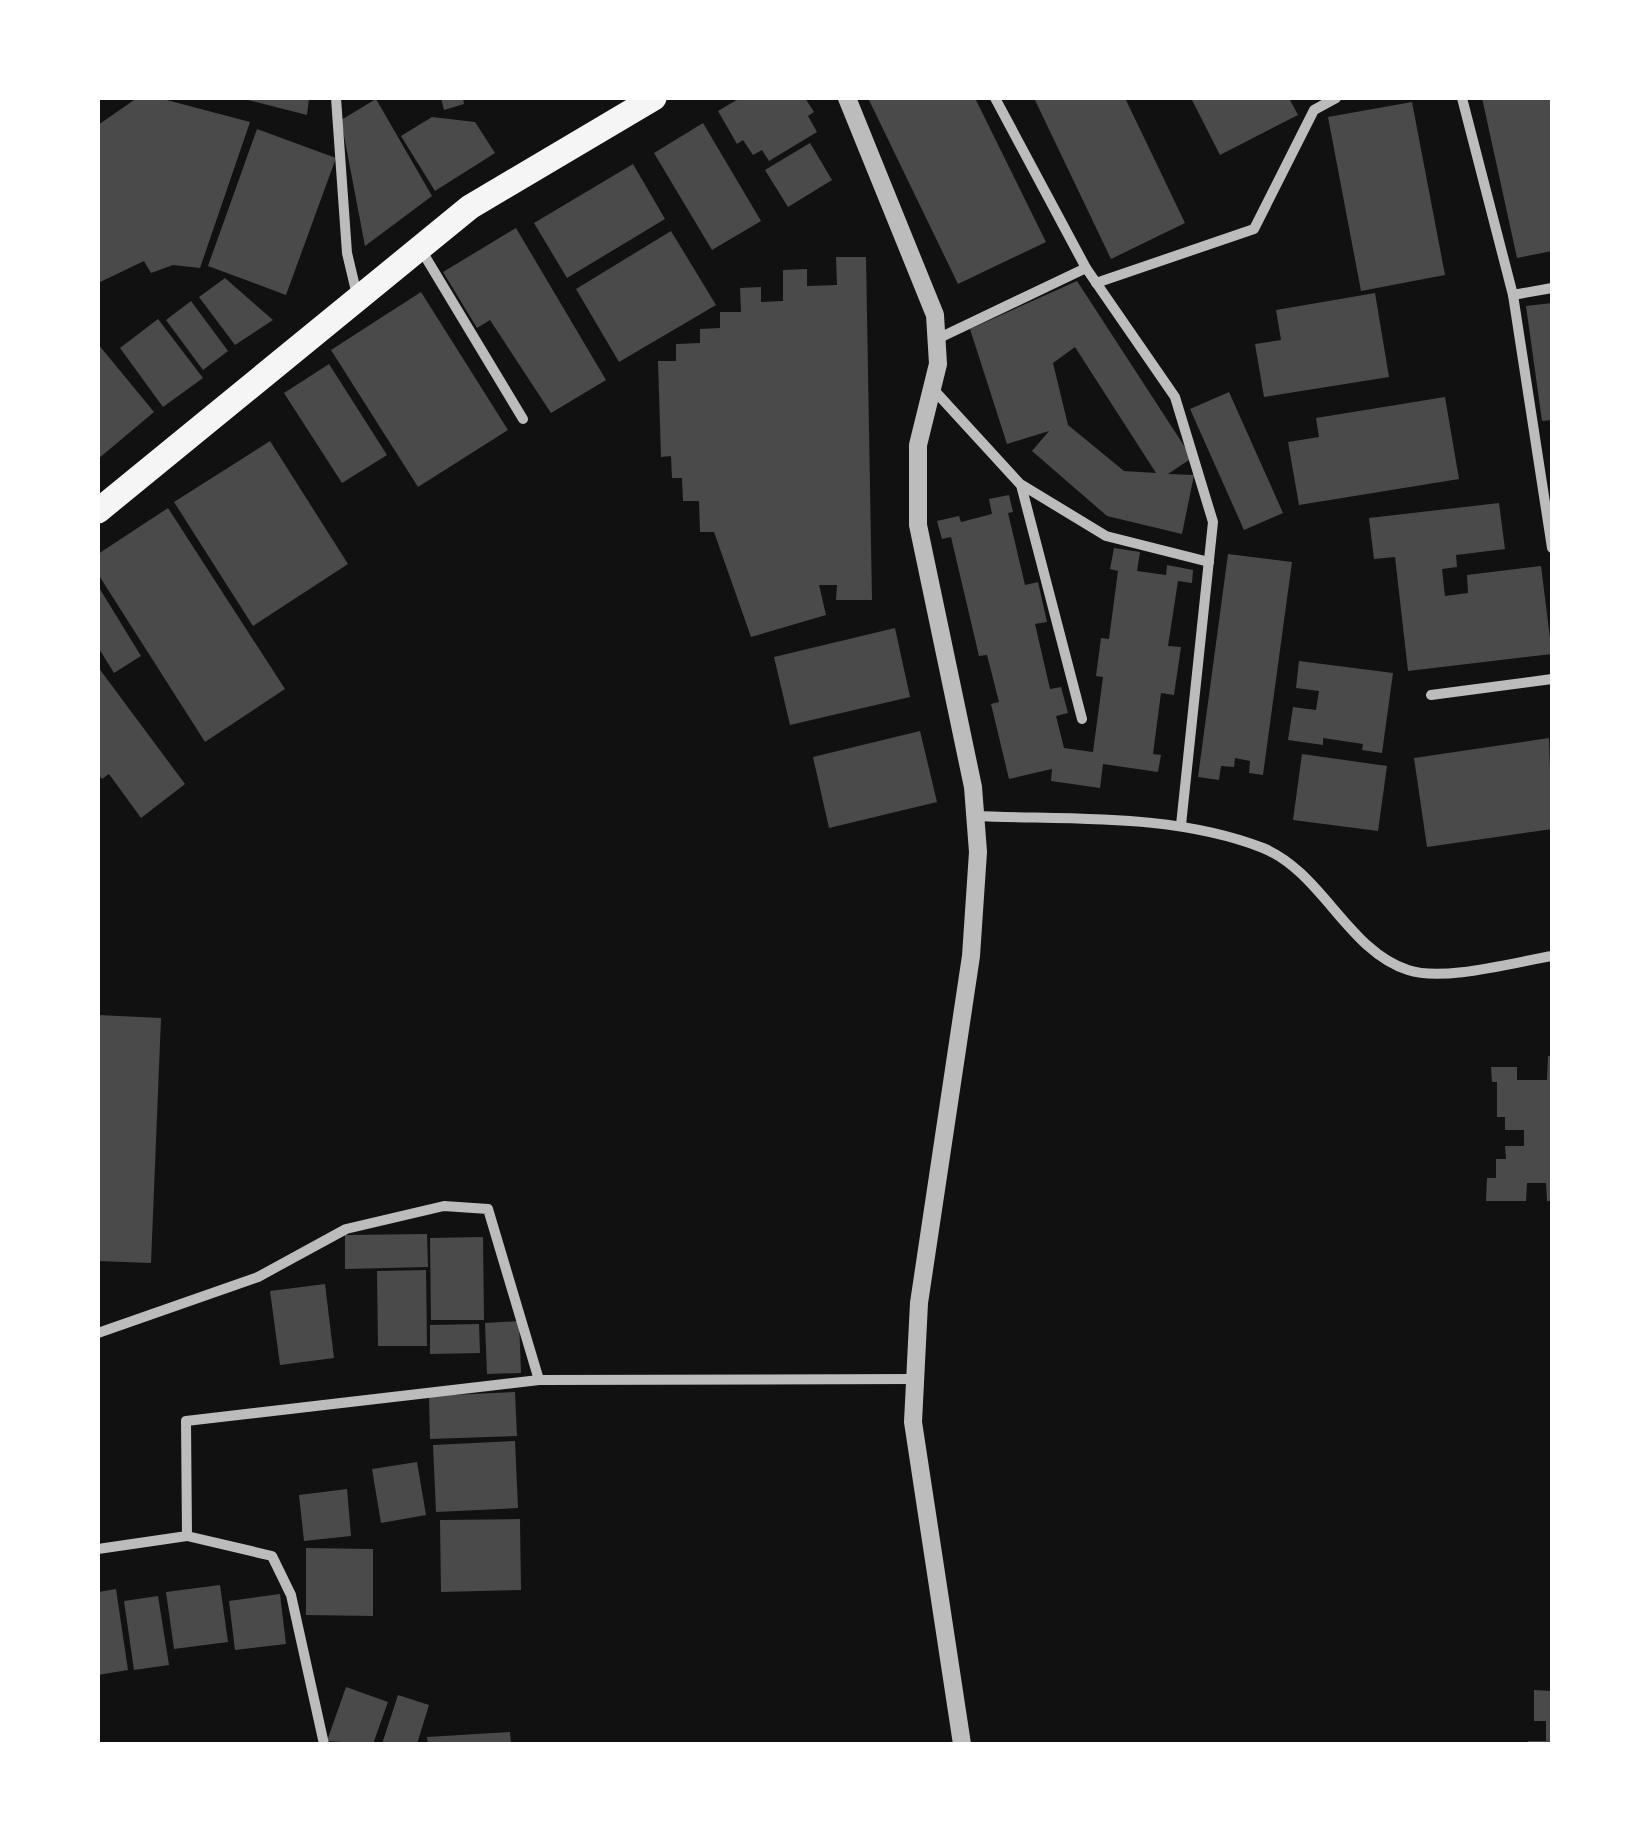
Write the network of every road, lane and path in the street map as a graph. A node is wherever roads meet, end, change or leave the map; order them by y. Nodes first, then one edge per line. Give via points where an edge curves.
1 (336, 98) edge
2 (654, 98) edge
3 (847, 98) edge
4 (994, 98) edge
5 (1336, 98) edge
6 (1462, 98) edge
7 (420, 248) junction
8 (1086, 268) junction
9 (1096, 283) junction
10 (1552, 288) edge
11 (1513, 296) junction
12 (358, 298) junction
13 (936, 339) junction
14 (932, 388) junction
15 (523, 420) dead end
16 (1021, 485) junction
17 (98, 511) edge
18 (1552, 548) edge
19 (1209, 562) junction
20 (1552, 679) edge
21 (1430, 695) dead end
22 (1082, 719) dead end
23 (975, 816) junction
24 (1181, 825) junction
25 (1552, 956) edge
26 (98, 1333) edge
27 (915, 1379) junction
28 (539, 1380) junction
29 (187, 1536) junction
30 (98, 1548) edge
31 (324, 1744) edge
32 (962, 1744) edge

1 - 12 street via 347,253
2 - 7 main road via 470,207
3 - 13 street via 916,260
4 - 8 street
5 - 9 street via 1314,110 1254,230
6 - 11 street
7 - 12 main road
7 - 15 street
8 - 9 street
8 - 13 street
9 - 19 street via 1174,397 1214,522
10 - 11 street
11 - 18 street
12 - 17 main road
13 - 14 street
14 - 16 street
14 - 23 street via 918,445 918,524
16 - 19 street via 1106,536
16 - 22 street
19 - 24 street
20 - 21 street
23 - 24 street
23 - 27 street via 970,956 919,1302
24 - 25 street via 1266,849 1311,883 1372,947 1408,970 1446,973
26 - 28 street via 258,1277 346,1229 444,1206 488,1209
27 - 28 street
27 - 32 street via 913,1422
28 - 29 street via 186,1421
29 - 30 street
29 - 31 street via 272,1556 291,1594

